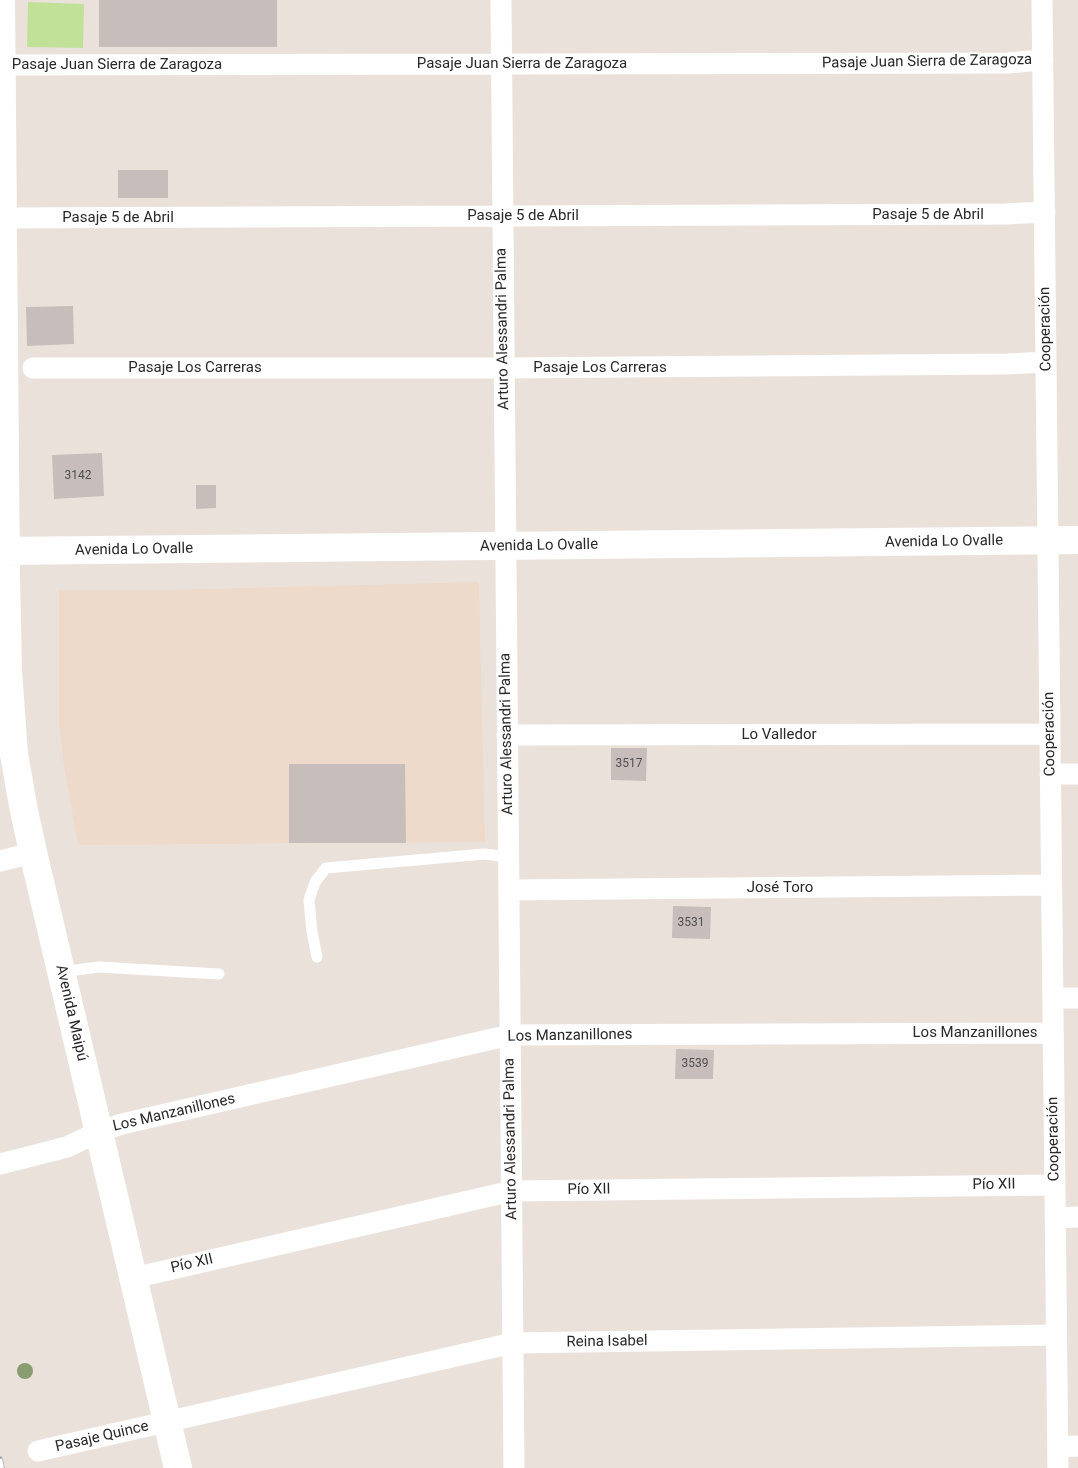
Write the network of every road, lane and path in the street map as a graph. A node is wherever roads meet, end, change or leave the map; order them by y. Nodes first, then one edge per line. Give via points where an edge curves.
1 (1, 0) edge
2 (500, 0) edge
3 (1042, 0) edge
4 (1043, 60) junction
5 (501, 64) junction
6 (2, 65) junction
7 (1, 130) edge
8 (1044, 212) junction
9 (502, 216) junction
10 (2, 218) junction
11 (1046, 362) junction
12 (33, 368) dead end
13 (504, 368) junction
14 (1048, 540) junction
15 (1078, 540) edge
16 (505, 547) junction
17 (3, 551) edge
18 (1050, 734) junction
19 (507, 735) junction
20 (1050, 774) junction
21 (1078, 774) edge
22 (508, 857) junction
23 (1051, 886) junction
24 (509, 890) junction
25 (316, 957) dead end
26 (61, 972) junction
27 (219, 974) dead end
28 (1052, 998) junction
29 (1078, 998) edge
30 (1053, 1033) junction
31 (510, 1035) junction
32 (98, 1132) junction
33 (0, 1164) edge
34 (1055, 1185) junction
35 (512, 1191) junction
36 (1078, 1217) edge
37 (1055, 1218) junction
38 (133, 1278) junction
39 (1056, 1335) junction
40 (513, 1343) junction
41 (167, 1422) junction
42 (1068, 1447) edge
43 (38, 1451) dead end
44 (178, 1468) edge
45 (514, 1468) edge
46 (1058, 1468) edge

1 - 6 main road, Avenida Maipú
2 - 5 street, Arturo Alessandri Palma
3 - 4 street, Cooperación
4 - 5 street, Pasaje Juan Sierra de Zaragoza via 1007,63
4 - 8 street, Cooperación
5 - 6 street, Pasaje Juan Sierra de Zaragoza
5 - 9 street, Arturo Alessandri Palma
6 - 7 main road, Avenida Maipú
7 - 10 main road, Avenida Maipú
8 - 9 street, Pasaje 5 de Abril
8 - 11 street, Cooperación
9 - 10 street, Pasaje 5 de Abril
9 - 13 street, Arturo Alessandri Palma
10 - 17 main road, Avenida Maipú
11 - 13 street, Pasaje Los Carreras
11 - 14 street, Cooperación
12 - 13 street, Pasaje Los Carreras
13 - 16 street, Arturo Alessandri Palma
14 - 15 main road, Avenida Lo Ovalle
14 - 16 main road, Avenida Lo Ovalle
14 - 18 street, Cooperación
16 - 17 main road, Avenida Lo Ovalle
16 - 19 street, Arturo Alessandri Palma
17 - 26 main road, Avenida Maipú via 14,754
18 - 19 street, Lo Valledor
18 - 20 street, Cooperación
19 - 22 street, Arturo Alessandri Palma
20 - 21 street
20 - 23 street, Cooperación
22 - 24 street, Arturo Alessandri Palma
22 - 25 lane via 484,854 326,868 315,882 309,900
23 - 24 street, José Toro
23 - 28 street, Cooperación
24 - 31 street, Arturo Alessandri Palma
26 - 27 lane via 99,967
26 - 32 main road, Avenida Maipú
28 - 29 street
28 - 30 street, Cooperación
30 - 31 street, Los Manzanillones
30 - 34 street, Cooperación
31 - 32 street, Los Manzanillones
31 - 35 street, Arturo Alessandri Palma
32 - 33 street, Los Manzanillones via 66,1148
32 - 38 main road, Avenida Maipú
34 - 35 street, Pío XII
34 - 37 street, Cooperación
35 - 38 street, Pío XII
35 - 40 street, Arturo Alessandri Palma
36 - 37 street
37 - 39 street, Cooperación
38 - 41 main road, Avenida Maipú
39 - 40 street, Reina Isabel
39 - 42 street, Cooperación
40 - 41 street, Reina Isabel
40 - 45 street, Arturo Alessandri Palma
41 - 43 street, Pasaje Quince
41 - 44 main road, Avenida Maipú
42 - 46 street, Cooperación

